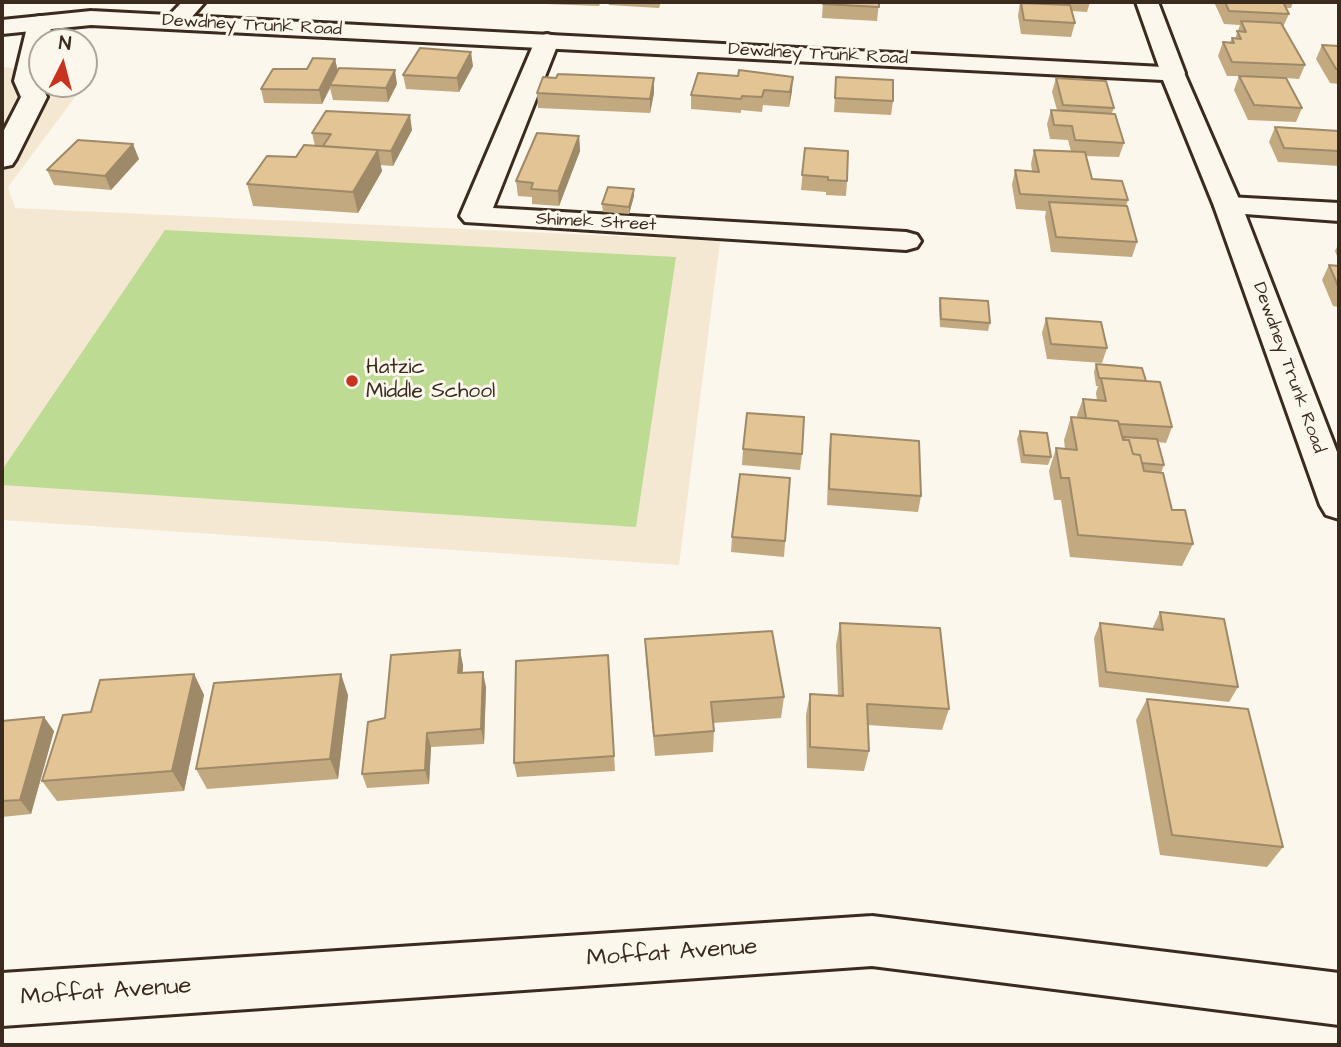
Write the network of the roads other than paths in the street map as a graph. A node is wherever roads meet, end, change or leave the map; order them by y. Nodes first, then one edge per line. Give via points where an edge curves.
1 (194, 2) edge
2 (1147, 2) edge
3 (175, 22) junction
4 (40, 23) junction
5 (2, 27) edge
6 (547, 41) junction
7 (1173, 73) junction
8 (2, 159) edge
9 (1228, 206) junction
10 (1339, 212) edge
11 (906, 241) dead end
12 (1339, 505) edge
13 (1339, 999) edge
14 (2, 1000) edge

1 - 3 street
2 - 7 street
3 - 4 street, Dewdney Trunk Road via 91,18
3 - 6 street, Dewdney Trunk Road
4 - 5 street, Dewdney Trunk Road
4 - 8 street via 27,80 34,97
6 - 7 street, Dewdney Trunk Road
6 - 11 street, Shimek Street via 475,216
7 - 9 street, Dewdney Trunk Road
9 - 10 street
9 - 12 street, Dewdney Trunk Road
13 - 14 street, Moffat Avenue via 872,941

